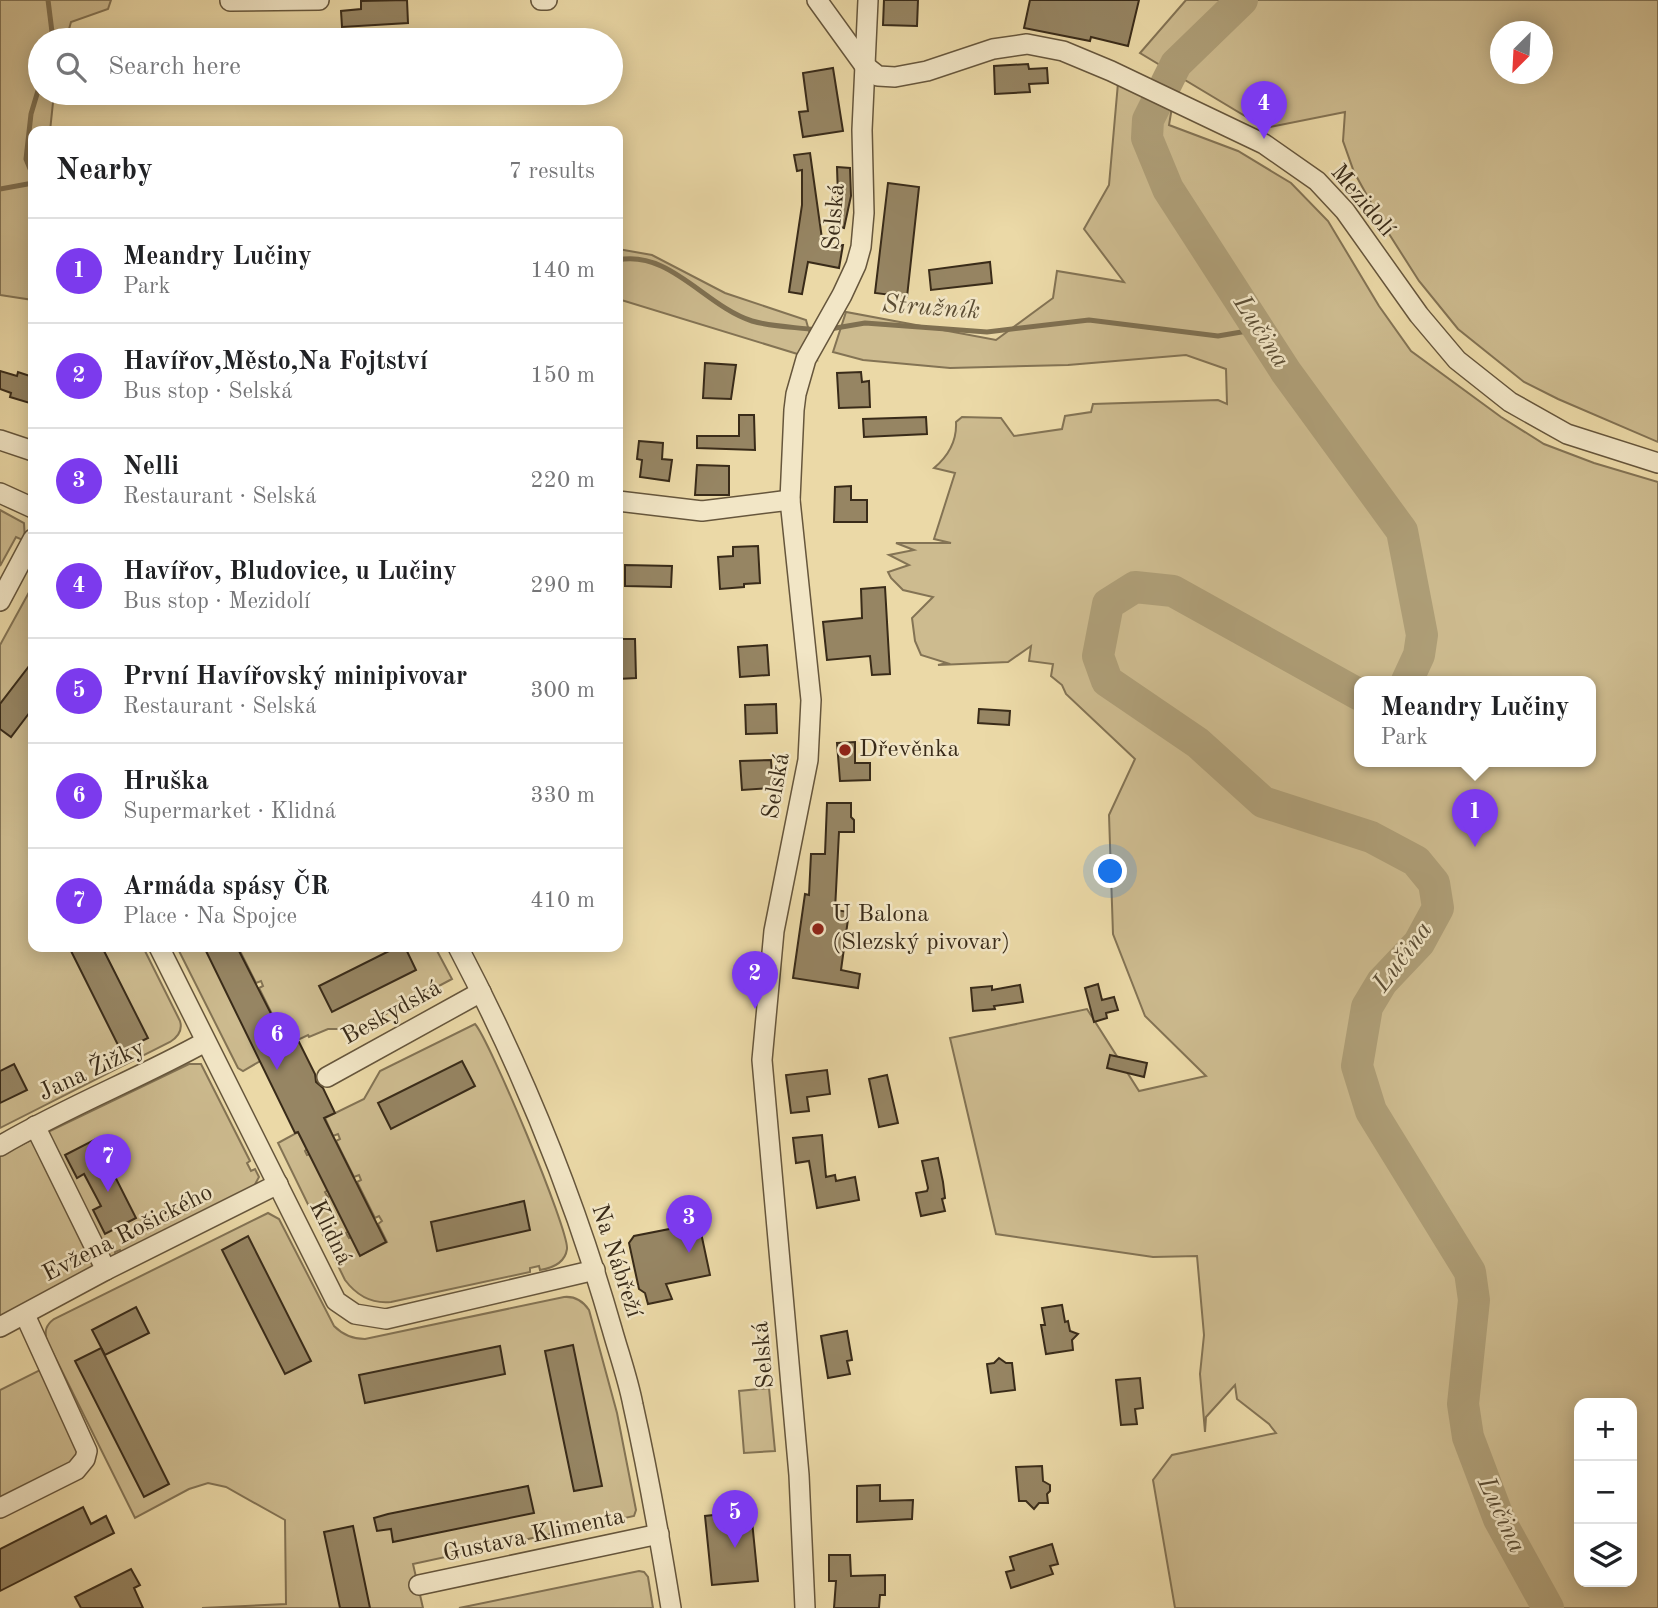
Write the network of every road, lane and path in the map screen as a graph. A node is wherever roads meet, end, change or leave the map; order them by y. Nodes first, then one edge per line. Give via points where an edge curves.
1 (319, 0) edge
2 (541, 0) edge
3 (547, 0) edge
4 (817, 0) edge
5 (867, 0) edge
6 (230, 1) edge
7 (864, 65) junction
8 (0, 440) edge
9 (28, 449) edge
10 (1658, 463) edge
11 (0, 493) edge
12 (790, 500) junction
13 (623, 502) edge
14 (28, 506) edge
15 (28, 548) edge
16 (0, 601) edge
17 (161, 952) edge
18 (460, 952) edge
19 (481, 992) junction
20 (205, 1042) junction
21 (327, 1077) dead end
22 (34, 1125) junction
23 (0, 1146) edge
24 (278, 1184) junction
25 (106, 1270) junction
26 (595, 1270) junction
27 (25, 1315) junction
28 (0, 1327) edge
29 (0, 1508) edge
30 (659, 1534) junction
31 (419, 1585) dead end
32 (671, 1608) edge
33 (805, 1608) edge

1 - 6 street
2 - 3 street
4 - 7 street
5 - 7 street, Selská
7 - 10 street, Mezidolí via 878,76 895,77 993,49 1027,44 1063,51 1264,144 1317,181 1345,211 1419,316 1457,360 1510,402 1567,434
7 - 12 street, Selská via 863,229 856,265 806,359 796,394
8 - 9 street
11 - 14 street
12 - 13 street via 702,511
12 - 33 street, Selská via 810,712 808,760 774,931 762,1060 799,1475
15 - 16 street
17 - 20 street, Klidná
18 - 19 street, Na Nábřeží
19 - 21 street, Beskydská
19 - 26 street, Na Nábřeží via 547,1135
20 - 22 street, Jana Žižky
20 - 24 street, Klidná
22 - 23 street, Jana Žižky
22 - 25 street
24 - 25 street, Evžena Rošického
24 - 26 street, Klidná via 336,1301 355,1314 386,1319
25 - 27 street, Evžena Rošického
26 - 30 street, Na Nábřeží via 633,1403
27 - 28 street, Evžena Rošického
27 - 29 street via 87,1451 76,1470
30 - 31 street, Gustava Klimenta
30 - 32 street, Na Nábřeží

